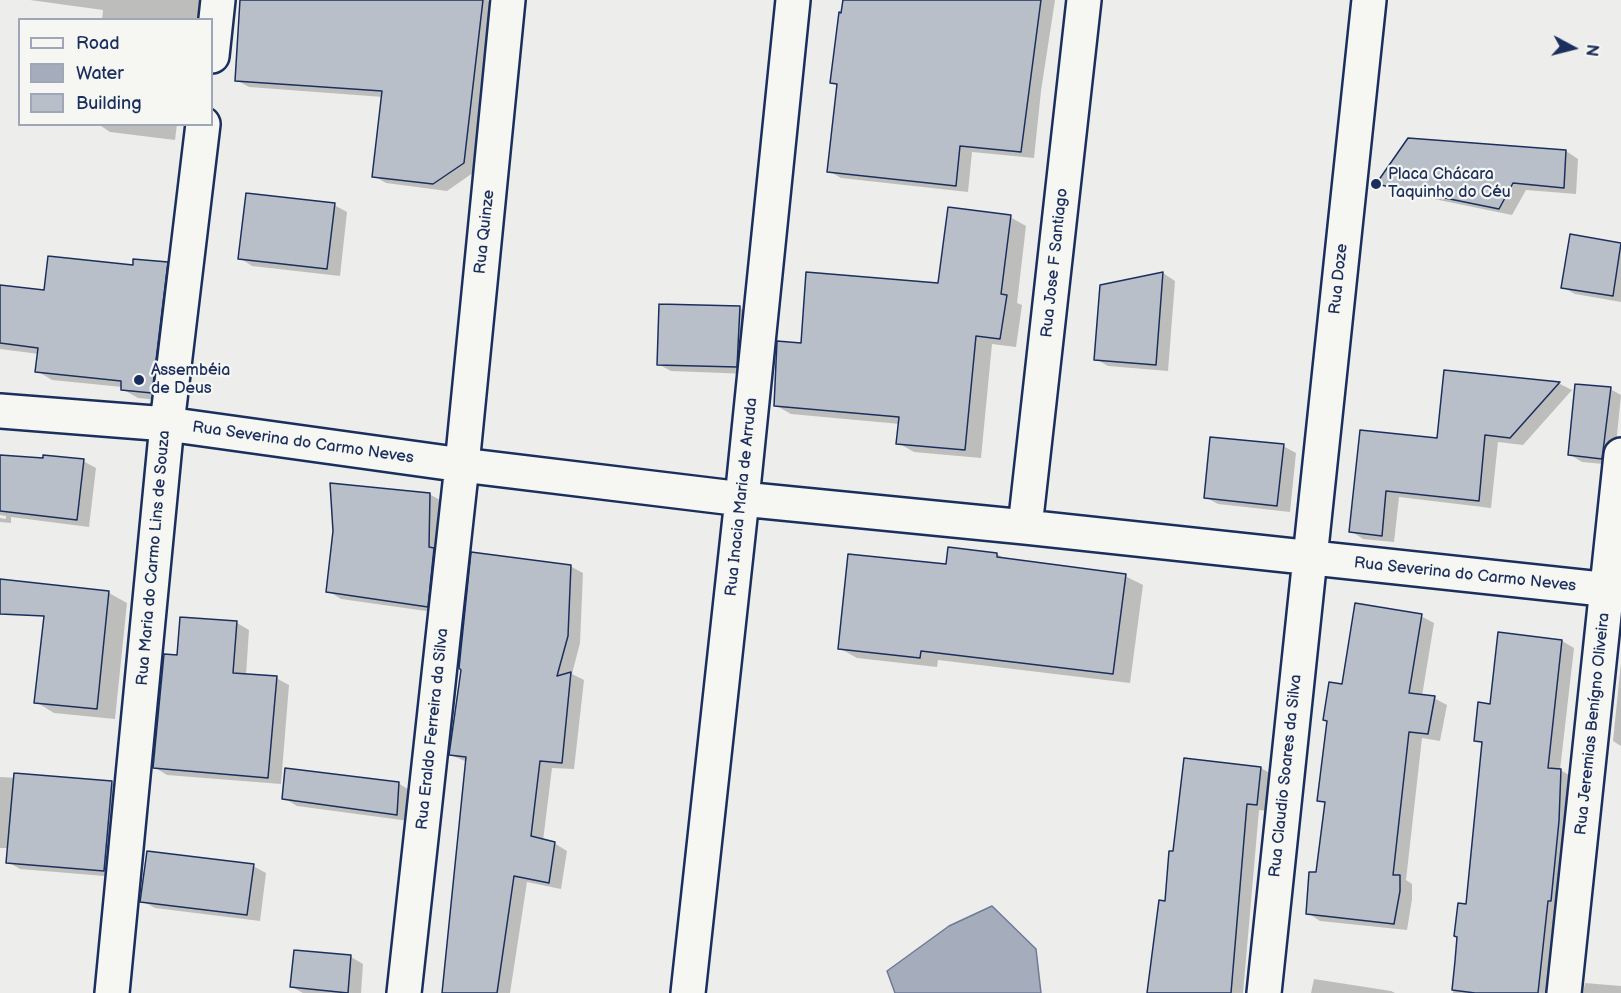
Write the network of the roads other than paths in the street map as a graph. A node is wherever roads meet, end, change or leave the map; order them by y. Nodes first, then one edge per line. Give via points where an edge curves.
1 (218, 0) edge
2 (508, 0) edge
3 (793, 0) edge
4 (1084, 0) edge
5 (1369, 0) edge
6 (213, 47) edge
7 (203, 126) edge
8 (0, 411) edge
9 (167, 424) junction
10 (1621, 455) edge
11 (462, 465) junction
12 (742, 499) junction
13 (1025, 527) junction
14 (1309, 558) junction
15 (1614, 590) edge
16 (112, 993) edge
17 (405, 993) edge
18 (688, 993) edge
19 (1264, 993) edge
20 (1564, 993) edge

1 - 6 street
2 - 11 street, Rua Quinze
3 - 12 street, Rua Inacia Maria de Arruda
4 - 13 street, Rua Jose F Santiago
5 - 14 street, Rua Doze
7 - 9 street, Rua Maria do Carmo Lins de Souza
8 - 9 street, Rua Severina do Carmo Neves
9 - 11 street, Rua Severina do Carmo Neves
9 - 16 street, Rua Maria do Carmo Lins de Souza
10 - 15 street, Rua Jeremias Benígno Oliveira
11 - 12 street, Rua Severina do Carmo Neves
11 - 17 street, Rua Eraldo Ferreira da Silva
12 - 13 street, Rua Severina do Carmo Neves
12 - 18 street, Rua Inacia Maria de Arruda
13 - 14 street, Rua Severina do Carmo Neves
14 - 15 street, Rua Severina do Carmo Neves
14 - 19 street, Rua Claudio Soares da Silva
15 - 20 street, Rua Jeremias Benígno Oliveira

